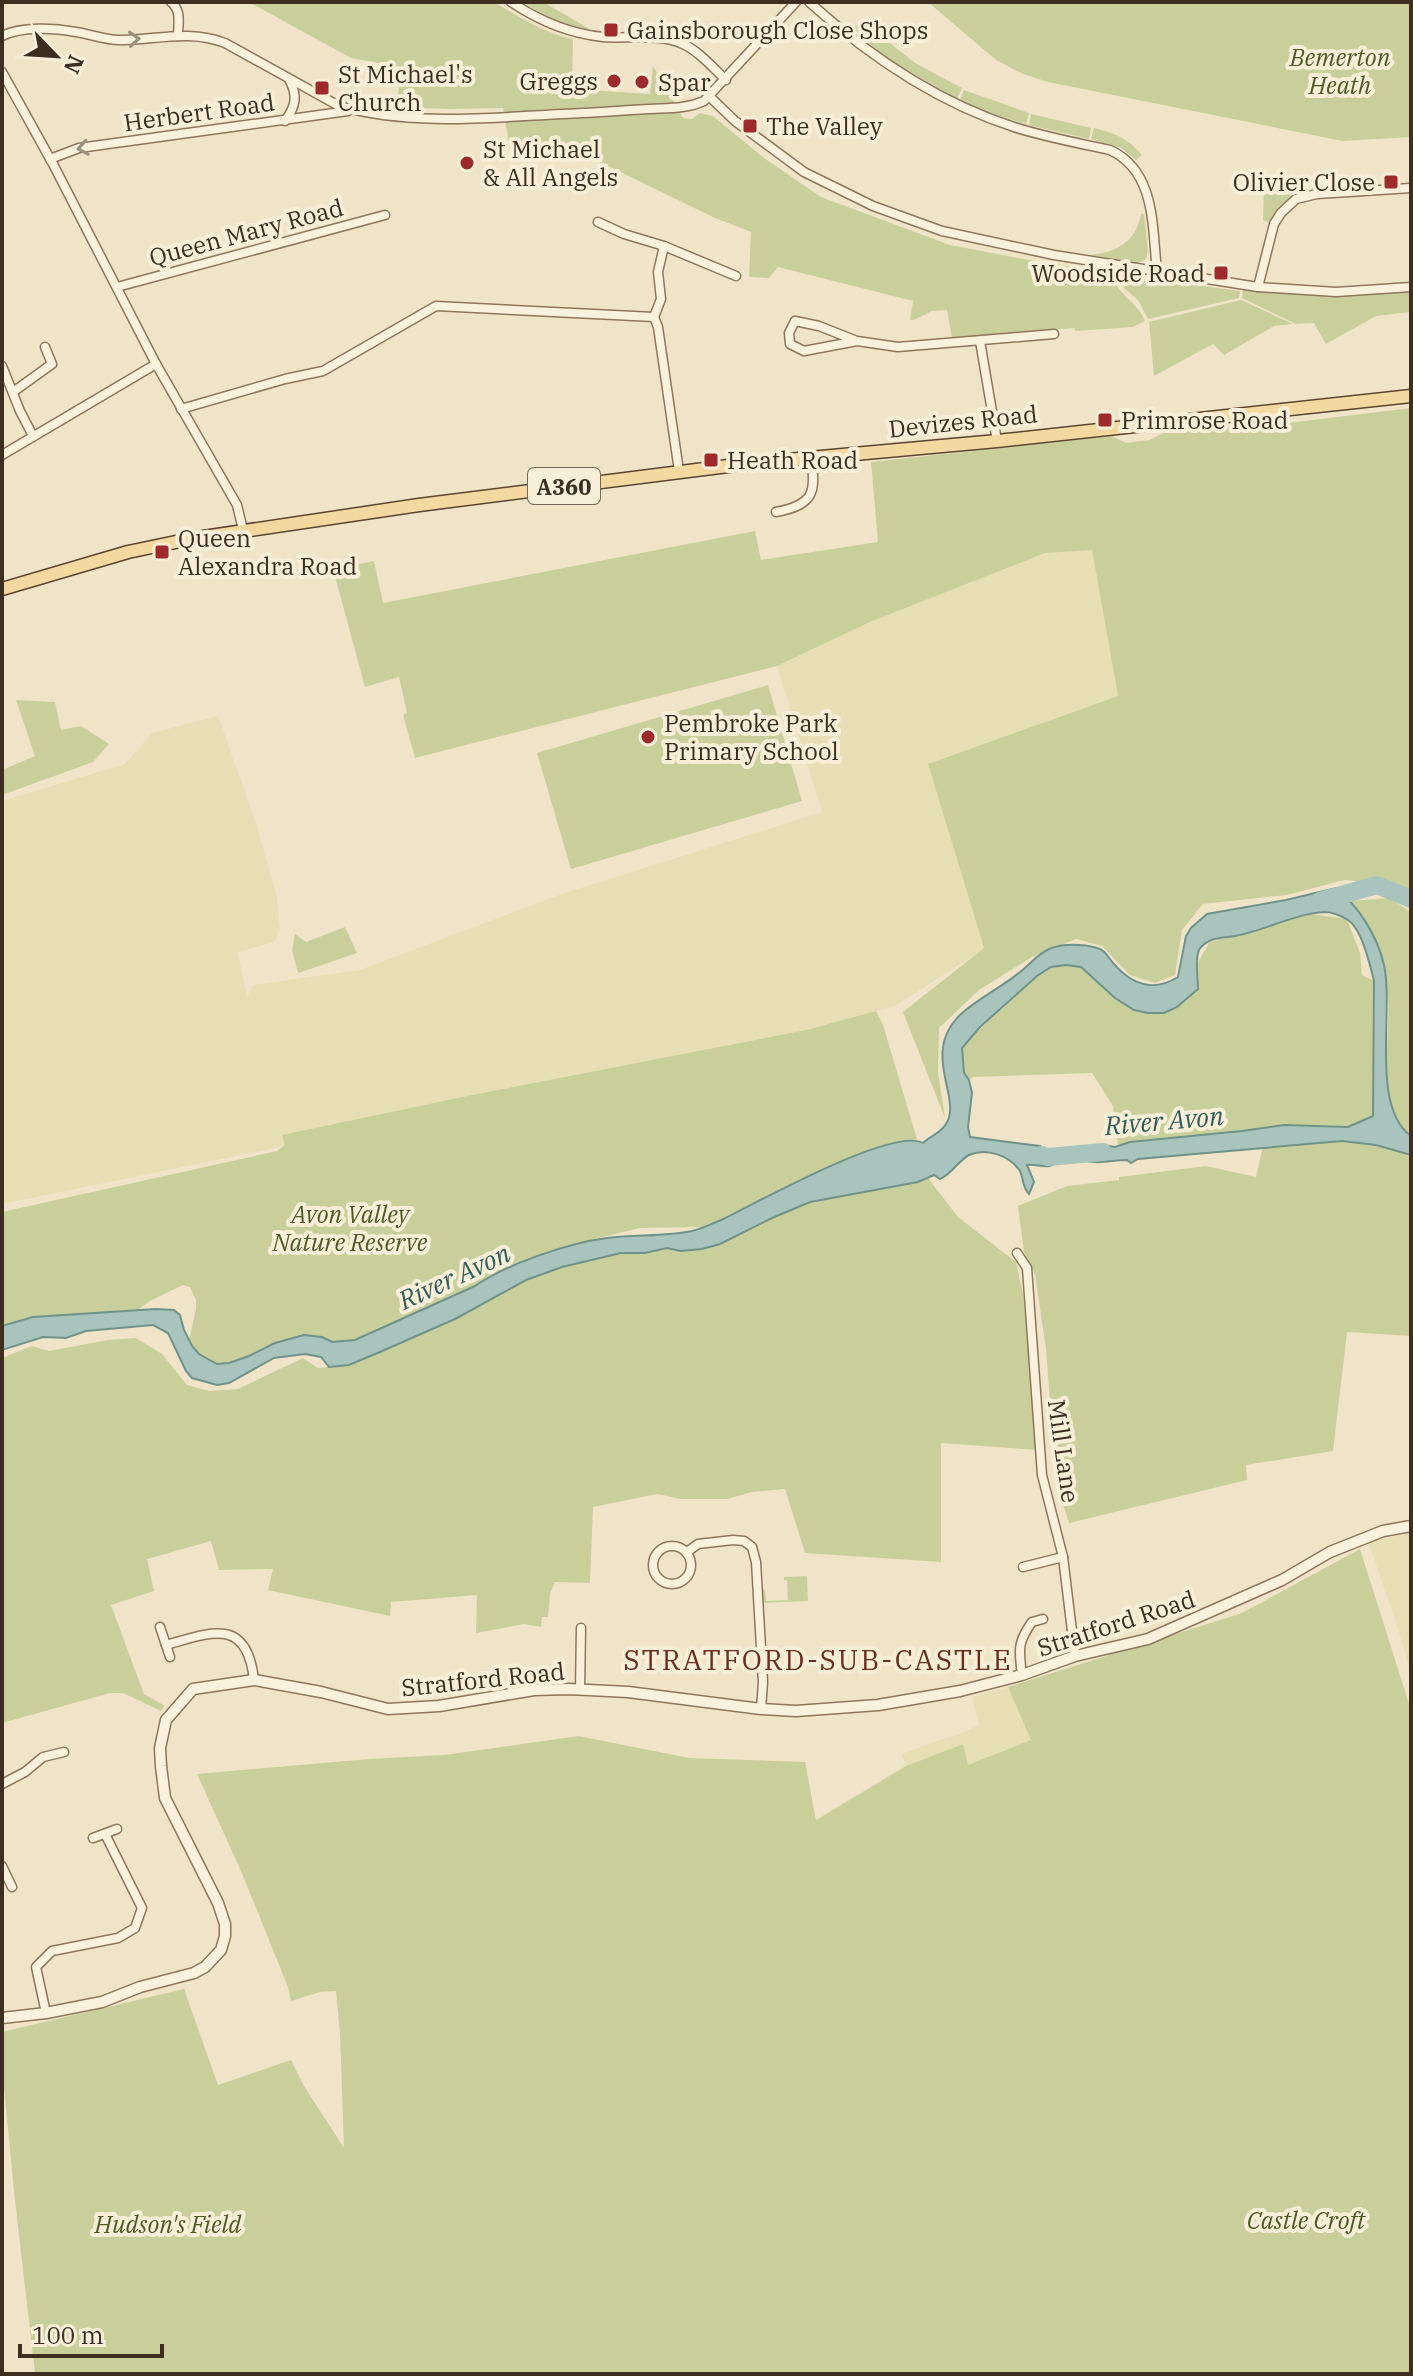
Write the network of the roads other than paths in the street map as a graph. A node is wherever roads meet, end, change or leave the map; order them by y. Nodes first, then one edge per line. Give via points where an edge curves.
1 (171, 2) edge
2 (511, 2) edge
3 (796, 2) edge
4 (815, 4) edge
5 (2, 36) edge
6 (178, 36) junction
7 (2, 72) edge
8 (288, 79) junction
9 (726, 80) junction
10 (710, 97) junction
11 (355, 110) junction
12 (285, 121) junction
13 (50, 159) junction
14 (1411, 188) edge
15 (385, 215) dead end
16 (598, 222) dead end
17 (664, 246) junction
18 (1157, 271) junction
19 (736, 276) dead end
20 (117, 287) junction
21 (1258, 287) junction
22 (1411, 287) edge
23 (654, 317) junction
24 (1054, 334) dead end
25 (857, 341) junction
26 (980, 341) junction
27 (45, 347) dead end
28 (156, 364) junction
29 (2, 366) edge
30 (13, 392) junction
31 (1411, 396) edge
32 (181, 409) junction
33 (33, 436) junction
34 (997, 441) junction
35 (2, 455) edge
36 (811, 459) junction
37 (679, 471) junction
38 (776, 512) dead end
39 (243, 530) junction
40 (2, 589) edge
41 (1017, 1253) dead end
42 (1411, 1526) edge
43 (687, 1552) junction
44 (1063, 1557) junction
45 (1023, 1567) dead end
46 (1043, 1619) dead end
47 (160, 1627) dead end
48 (581, 1628) dead end
49 (166, 1645) junction
50 (1075, 1656) junction
51 (170, 1657) dead end
52 (1022, 1675) junction
53 (254, 1680) junction
54 (580, 1690) junction
55 (761, 1709) junction
56 (64, 1752) dead end
57 (2, 1784) edge
58 (117, 1829) dead end
59 (105, 1834) junction
60 (93, 1838) dead end
61 (2, 1866) edge
62 (12, 1887) dead end
63 (46, 2013) junction
64 (2, 2018) edge

1 - 6 street via 179,14
2 - 9 street via 581,34 674,41
3 - 9 street
4 - 18 street via 870,53 925,89 1017,129 1122,155 1145,186
5 -> 6 street via 48,30 114,40
6 - 8 street via 213,38
7 - 13 street
8 - 11 street
8 - 12 street via 296,97
9 - 10 street
10 - 11 street via 684,108 467,118
10 - 18 street via 793,165 873,206 987,242
11 - 12 street, Herbert Road
12 -> 13 street, Herbert Road via 79,148
13 - 20 street
14 - 21 street via 1296,199 1274,224
15 - 20 street, Queen Mary Road
16 - 17 street
17 - 19 street
17 - 23 street via 658,272 661,299
18 - 21 street
20 - 28 street
21 - 22 street via 1336,292
23 - 32 street via 436,306 323,371
23 - 37 street
24 - 26 street
25 - 25 street via 795,321 789,333 790,344 804,351
25 - 26 street via 898,347
26 - 34 street
27 - 30 street via 52,364
28 - 32 street
28 - 33 street
29 - 30 street
30 - 33 street
31 - 34 main road, Devizes Road / A360
32 - 39 street via 237,505
33 - 35 street
34 - 36 main road, Devizes Road / A360
36 - 37 main road, Devizes Road / A360
36 - 38 street via 814,485 807,501
37 - 39 main road, Devizes Road / A360
39 - 40 main road, Devizes Road / A360 via 128,552
41 - 44 street, Mill Lane via 1027,1268 1042,1475
42 - 50 street, Stratford Road via 1330,1552 1282,1580 1148,1639
43 - 43 street via 692,1565 685,1580 671,1585 660,1580 653,1561 662,1548 676,1546
43 - 55 street via 698,1544 733,1540 752,1547
44 - 45 street
44 - 50 street, Mill Lane
46 - 52 street via 1032,1622 1021,1637
47 - 49 street
48 - 54 street
49 - 51 street
49 - 53 street via 230,1634 246,1646
50 - 52 street, Stratford Road
52 - 55 street, Stratford Road via 878,1705
53 - 54 street, Stratford Road via 388,1709 534,1690
53 - 63 street, Stratford Road via 193,1689 166,1720 160,1748 165,1798 225,1924 221,1950 194,1973
54 - 55 street, Stratford Road
56 - 57 street via 43,1757
58 - 59 street
59 - 60 street
59 - 63 street via 142,1908 135,1928 118,1938 52,1951 36,1967
61 - 62 street
63 - 64 street, Stratford Road

